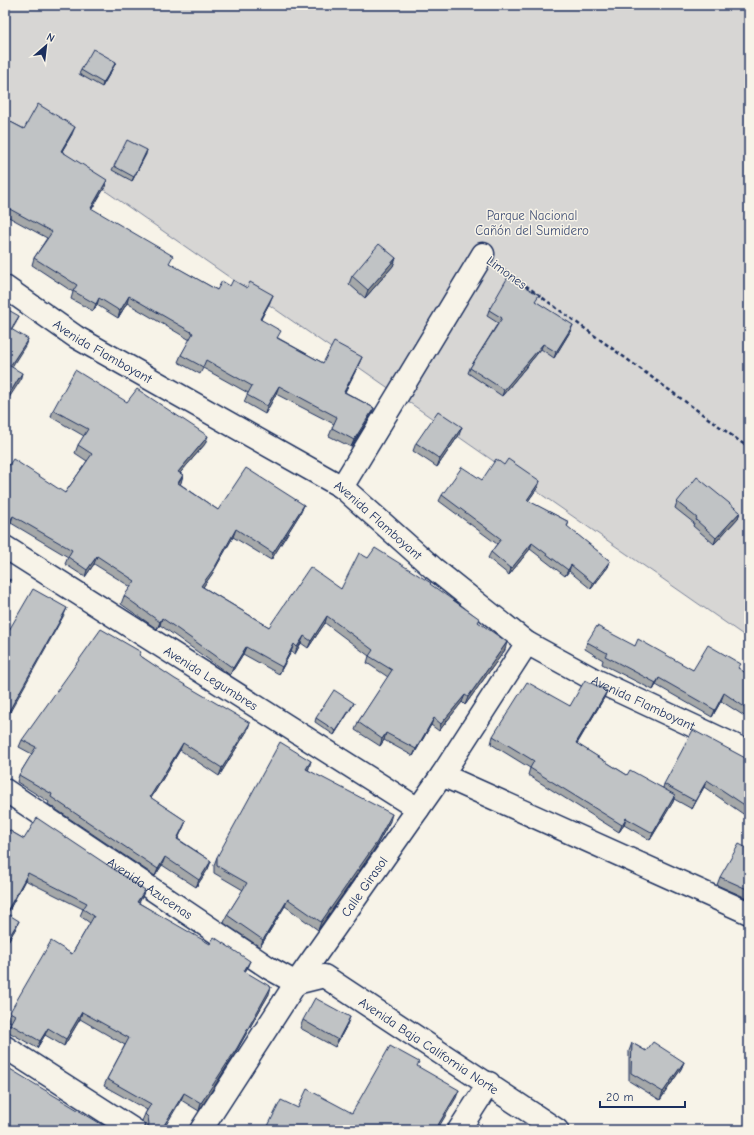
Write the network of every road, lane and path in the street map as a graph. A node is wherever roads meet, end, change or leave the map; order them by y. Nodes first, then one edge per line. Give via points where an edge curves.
1 (483, 254) joint
2 (5, 287) edge
3 (749, 448) edge
4 (342, 487) junction
5 (5, 547) edge
6 (527, 643) junction
7 (749, 752) edge
8 (442, 775) junction
9 (5, 790) edge
10 (418, 809) junction
11 (749, 913) edge
12 (296, 983) junction
13 (5, 1047) edge
14 (489, 1083) junction
15 (134, 1130) edge
16 (201, 1130) edge
17 (459, 1130) edge
18 (557, 1130) edge

1 - 3 path, Limones
1 - 4 street, Limones
2 - 4 street, Avenida Flamboyant via 76,337
4 - 6 street, Avenida Flamboyant via 433,568
5 - 10 street, Avenida Legumbres
6 - 7 street, Avenida Flamboyant via 593,679
6 - 8 street, Calle Girasol
8 - 10 street, Calle Girasol
8 - 11 street
9 - 12 street, Avenida Azucenas via 269,968
10 - 12 street, Calle Girasol
12 - 14 street, Avenida Baja California Norte via 324,976
12 - 16 street, Calle Girasol
13 - 15 street
14 - 17 street
14 - 18 street, Avenida Baja California Norte

